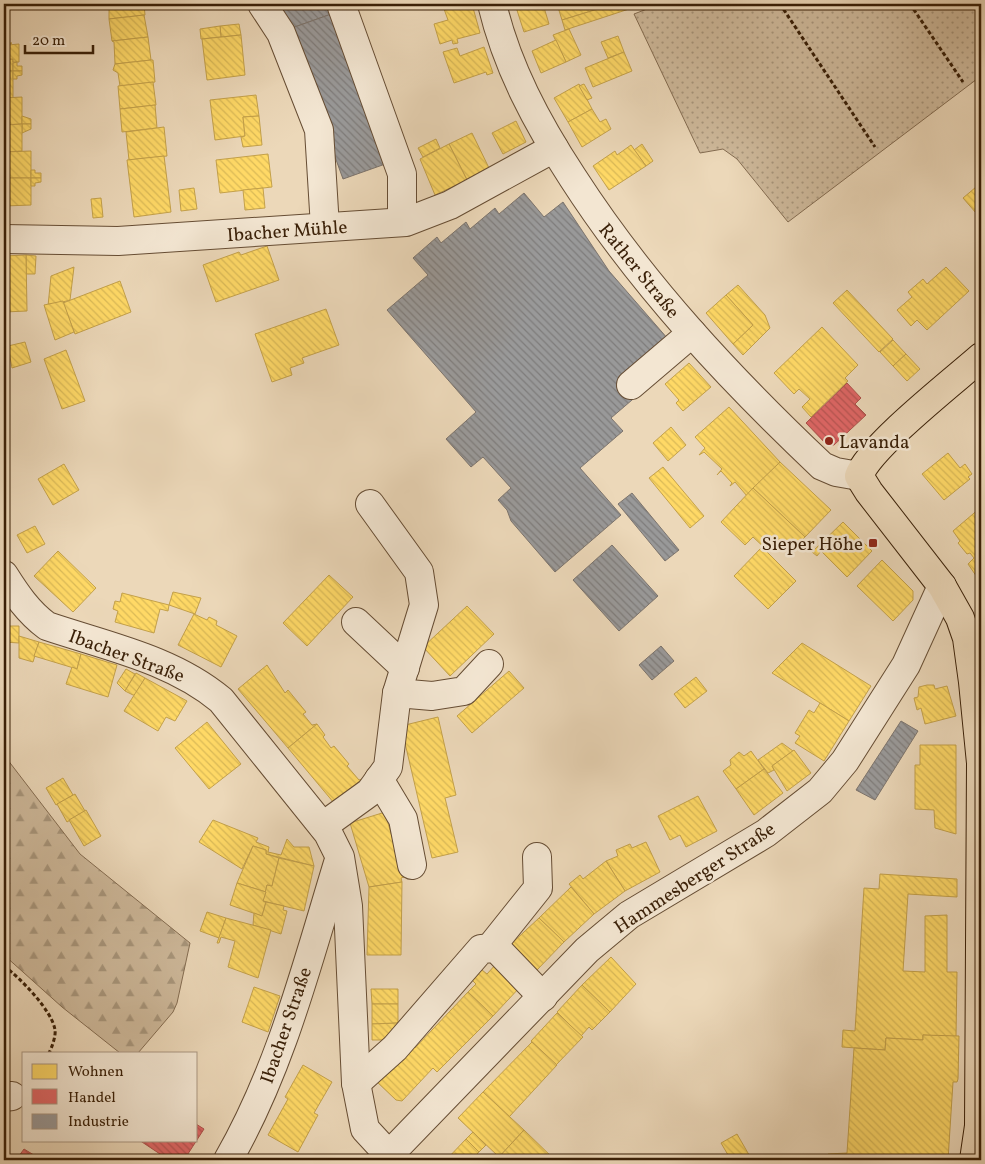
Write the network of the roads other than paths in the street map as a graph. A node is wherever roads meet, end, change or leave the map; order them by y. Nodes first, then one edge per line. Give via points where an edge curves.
1 (262, 4) edge
2 (492, 4) edge
3 (342, 7) dead end
4 (554, 148) junction
5 (402, 222) junction
6 (325, 228) junction
7 (4, 239) edge
8 (692, 332) junction
9 (981, 357) edge
10 (631, 385) dead end
11 (859, 476) junction
12 (370, 504) dead end
13 (4, 575) edge
14 (942, 586) junction
15 (356, 622) dead end
16 (976, 659) edge
17 (489, 664) dead end
18 (405, 668) junction
19 (396, 693) junction
20 (379, 779) junction
21 (323, 826) junction
22 (340, 857) junction
23 (537, 857) dead end
24 (412, 865) dead end
25 (490, 948) junction
26 (543, 997) junction
27 (356, 1084) junction
28 (386, 1158) edge
29 (228, 1160) edge
30 (974, 1160) edge

1 - 6 street via 281,33 319,130
2 - 4 street, Rather Straße via 501,40 518,84
3 - 5 street via 402,174
4 - 5 street, Ibacher Mühle via 450,205
4 - 8 street, Rather Straße via 618,245
5 - 6 street, Ibacher Mühle
6 - 7 street, Ibacher Mühle via 114,241
8 - 10 street
8 - 11 street, Rather Straße via 822,466
9 - 11 main road via 866,462
11 - 14 main road
12 - 18 street via 419,572 424,605
13 - 21 street, Ibacher Straße via 18,598 46,626 166,665 206,687 221,700
14 - 16 main road via 960,618
14 - 26 street, Hammesberger Straße via 906,665 845,761 820,791 766,833 629,915 587,950
15 - 18 street
16 - 30 main road via 980,763 979,1126
17 - 19 street via 464,691 432,696
18 - 19 street
19 - 20 street via 388,767
20 - 21 street via 370,792
20 - 24 street via 403,819
21 - 22 street, Ibacher Straße
22 - 27 street, Ibacher Straße via 348,906
22 - 29 street, Ibacher Straße via 278,1055 251,1118
23 - 25 street via 538,888
25 - 26 street via 496,948
25 - 27 street via 481,949 395,1048
26 - 28 street, Hammesberger Straße
27 - 28 street, Ibacher Straße via 365,1129

